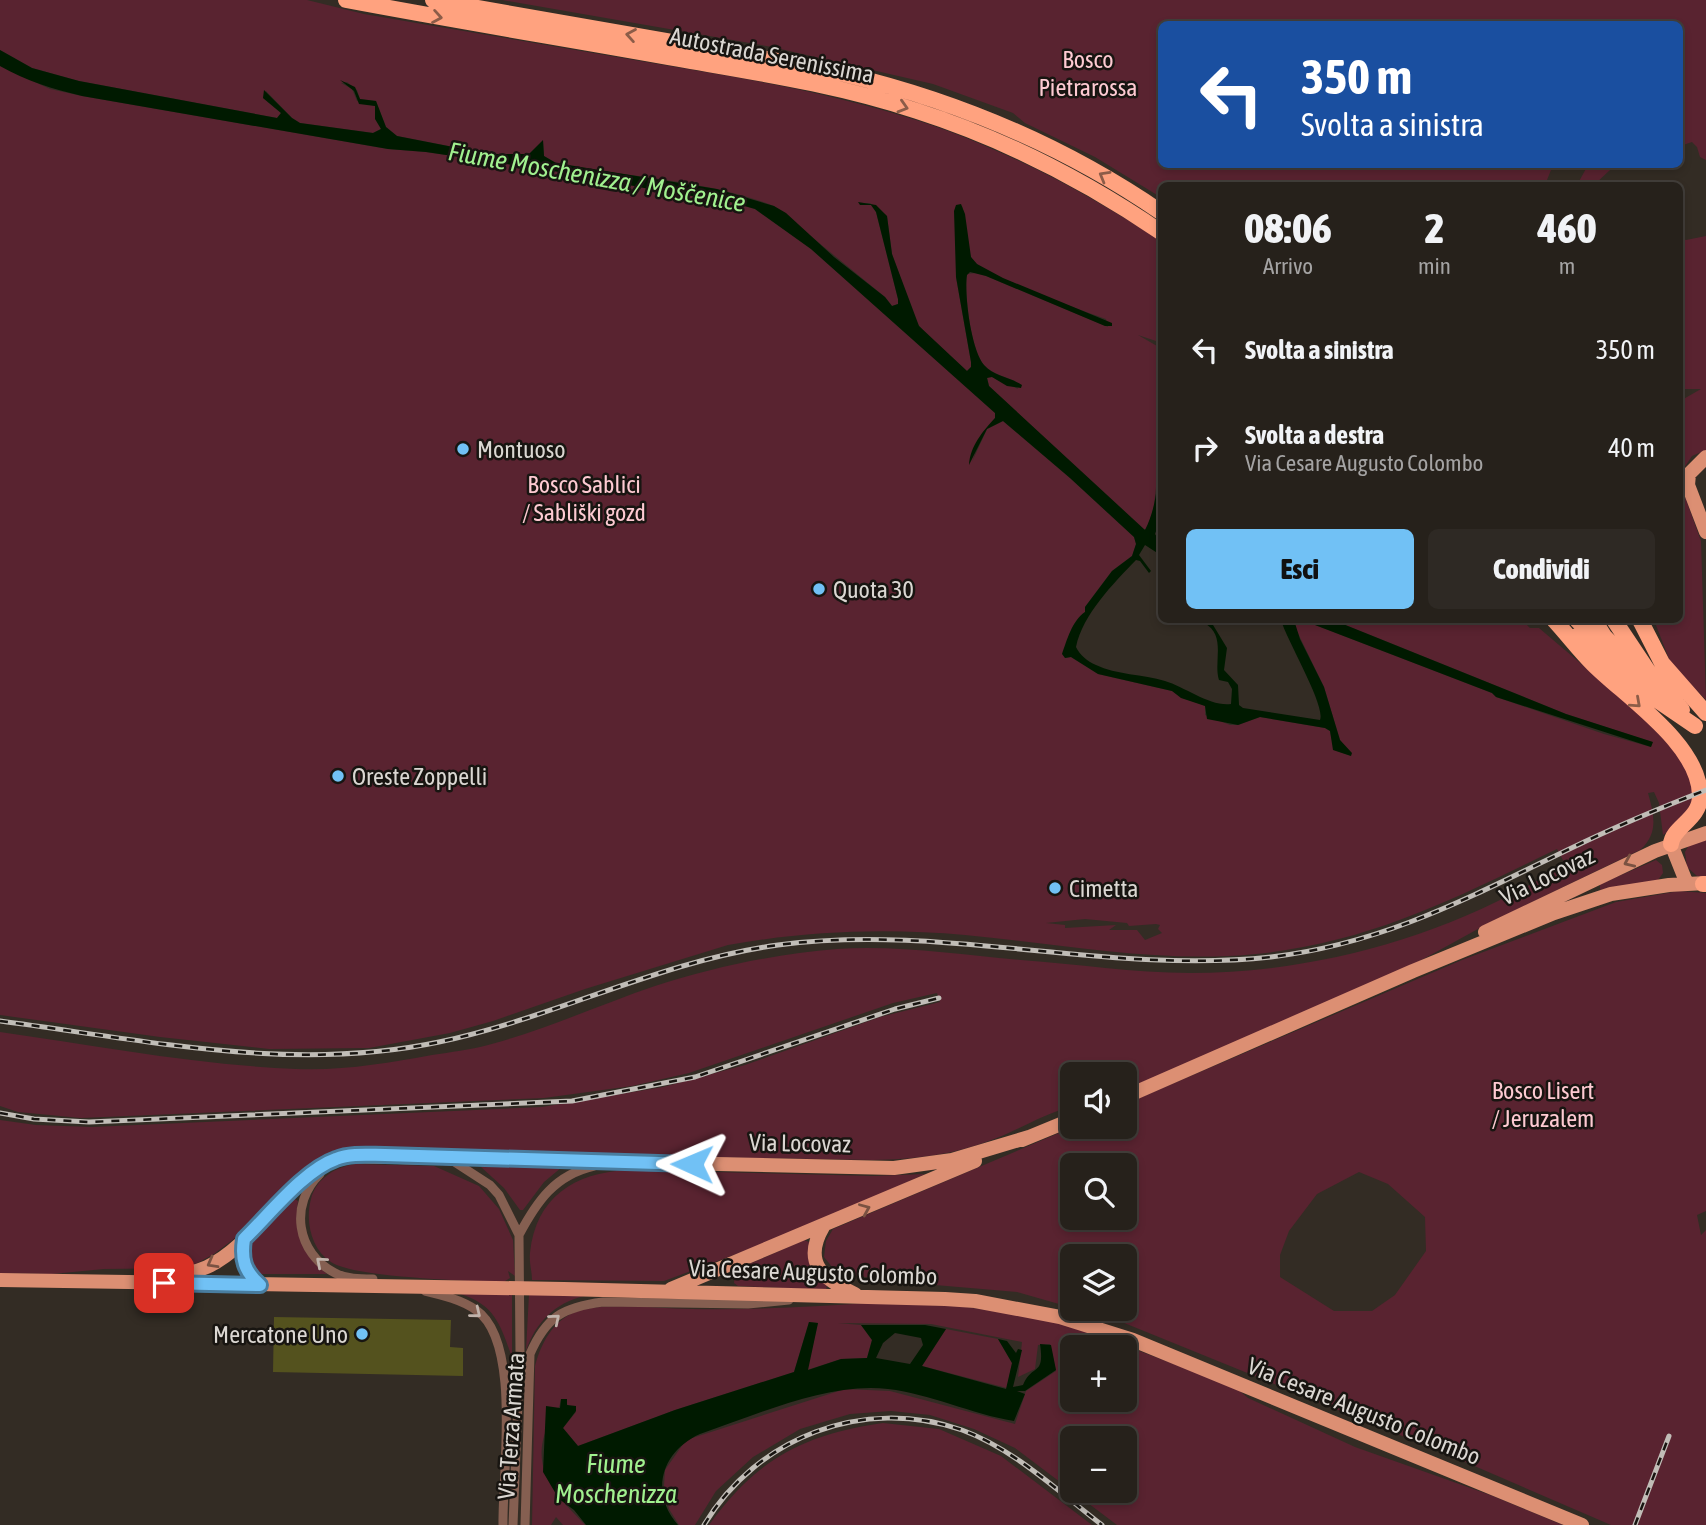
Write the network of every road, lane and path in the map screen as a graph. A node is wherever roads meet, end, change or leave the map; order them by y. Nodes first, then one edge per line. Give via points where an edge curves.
1 (346, 0) edge
2 (433, 0) edge
3 (1158, 210) edge
4 (1158, 230) edge
5 (1706, 457) edge
6 (1706, 532) edge
7 (1545, 623) edge
8 (1557, 623) edge
9 (1558, 623) edge
10 (1572, 623) edge
11 (1580, 623) edge
12 (1590, 623) edge
13 (1596, 623) edge
14 (1616, 623) edge
15 (1627, 623) edge
16 (1642, 623) edge
17 (1575, 643) junction
18 (1706, 713) edge
19 (1700, 732) edge
20 (1706, 826) edge
21 (1699, 835) edge
22 (1671, 844) junction
23 (1701, 883) edge
24 (1413, 971) junction
25 (1137, 1092) edge
26 (1060, 1124) edge
27 (1029, 1137) junction
28 (446, 1157) junction
29 (608, 1163) junction
30 (465, 1167) junction
31 (823, 1227) junction
32 (519, 1235) junction
33 (244, 1239) junction
34 (0, 1280) edge
35 (104, 1282) junction
36 (260, 1285) junction
37 (414, 1287) junction
38 (432, 1287) junction
39 (667, 1291) junction
40 (825, 1296) junction
41 (863, 1297) junction
42 (514, 1523) edge
43 (503, 1525) edge
44 (525, 1525) edge
45 (1582, 1525) edge

1 -> 4 highway, Autostrada Serenissima via 771,75 884,101 957,125 1049,165
3 -> 2 highway, Autostrada Serenissima via 1055,150 964,110 901,89 814,68
5 - 6 main road via 1689,474 1688,485
7 - 17 highway
8 - 17 highway
9 - 19 highway
10 - 19 highway
11 - 19 highway
12 - 19 highway via 1629,667
13 - 19 highway via 1633,669
14 - 19 highway via 1648,671
15 - 19 highway via 1654,670
16 - 18 highway via 1662,663
17 - 19 highway
17 -> 22 highway via 1666,732 1690,762 1700,800
20 - 21 main road, Via Locovaz
21 - 22 main road, Via Locovaz
22 - 23 main road
22 -> 24 main road, Via Locovaz via 1579,885
23 - 24 main road, Via Locovaz via 1611,894
24 - 25 main road, Via Locovaz
26 - 27 main road, Via Locovaz
27 - 29 main road, Via Locovaz via 952,1160 894,1168
31 -> 27 main road, Via Locovaz
28 - 29 main road, Via Locovaz
28 - 30 street, Via Terza Armata
28 - 33 main road, Via Locovaz via 338,1158 306,1179
29 - 32 street via 556,1182 536,1204
30 - 32 street, Via Terza Armata via 499,1195
38 -> 30 street via 335,1273 314,1258 306,1245 300,1209 317,1177 346,1161 439,1162
31 - 39 main road, Via Locovaz
31 - 41 main road via 816,1241 817,1266 832,1283
32 - 42 street, Via Terza Armata
33 -> 35 main road, Via Locovaz via 218,1261 194,1272
33 - 36 main road via 245,1269
34 - 35 main road, Via Cesare Augusto Colombo
35 - 36 main road, Via Cesare Augusto Colombo
36 - 37 main road, Via Cesare Augusto Colombo
37 - 38 main road, Via Cesare Augusto Colombo
37 -> 43 street, Via Terza Armata via 478,1310 494,1332 504,1359 506,1394
38 - 39 main road, Via Cesare Augusto Colombo
39 - 40 main road, Via Cesare Augusto Colombo
40 - 41 main road, Via Cesare Augusto Colombo
44 -> 40 street, Via Terza Armata via 530,1354 549,1322 581,1304 748,1304
41 - 45 main road, Via Cesare Augusto Colombo via 975,1301 1088,1325

